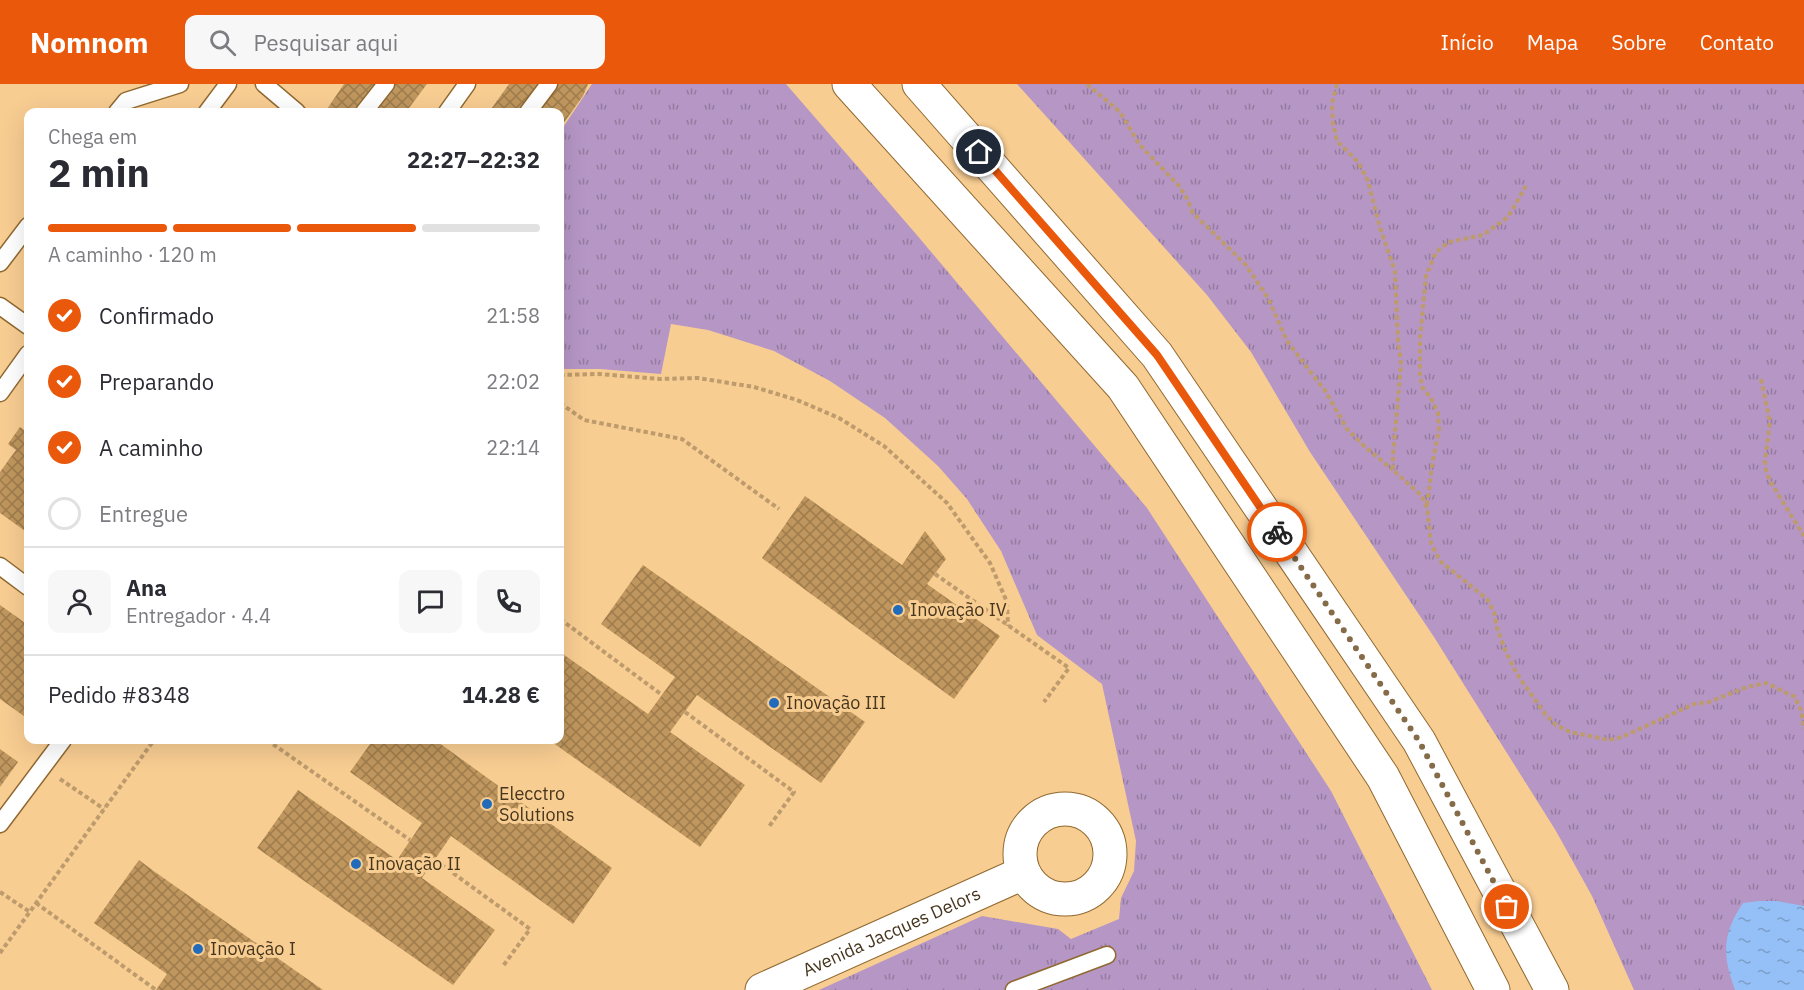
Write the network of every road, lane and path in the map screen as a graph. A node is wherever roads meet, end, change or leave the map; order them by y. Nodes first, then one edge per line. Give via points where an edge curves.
1 (180, 84) edge
2 (228, 84) edge
3 (264, 84) edge
4 (386, 84) edge
5 (467, 84) edge
6 (549, 84) edge
7 (849, 84) edge
8 (919, 84) edge
9 (1087, 84) edge
10 (1337, 84) edge
11 (120, 108) edge
12 (210, 108) edge
13 (292, 108) edge
14 (367, 108) edge
15 (450, 108) edge
16 (531, 108) edge
17 (1526, 186) dead end
18 (24, 231) edge
19 (0, 263) edge
20 (0, 306) edge
21 (24, 323) edge
22 (24, 360) edge
23 (564, 375) edge
24 (1761, 379) dead end
25 (0, 393) edge
26 (564, 406) edge
27 (1394, 470) junction
28 (1427, 508) junction
29 (779, 509) dead end
30 (1804, 536) edge
31 (0, 566) edge
32 (935, 574) dead end
33 (24, 584) edge
34 (564, 622) edge
35 (1008, 626) junction
36 (662, 694) dead end
37 (1044, 702) dead end
38 (685, 712) dead end
39 (1804, 729) edge
40 (60, 744) edge
41 (151, 744) edge
42 (273, 744) edge
43 (42, 767) junction
44 (104, 809) junction
45 (0, 824) edge
46 (768, 828) dead end
47 (410, 840) dead end
48 (435, 860) dead end
49 (1023, 873) dead end
50 (0, 892) edge
51 (36, 903) junction
52 (30, 912) junction
53 (0, 953) edge
54 (1107, 955) dead end
55 (502, 966) dead end
56 (156, 990) edge
57 (762, 990) edge
58 (1014, 990) edge
59 (1493, 990) edge
60 (1552, 990) edge

1 - 11 lane via 126,101
2 - 12 lane
3 - 13 lane
4 - 14 lane
5 - 15 lane
6 - 16 lane
7 - 59 main road via 1123,387 1383,777
8 - 60 main road via 1157,355 1419,741
9 - 27 path via 1120,112 1139,144 1179,186 1192,212 1256,277 1287,341 1326,392 1347,429
10 - 27 path via 1332,103 1337,141 1358,162 1368,181 1395,271 1401,364
17 - 28 path via 1508,217 1483,235 1449,242 1436,252 1426,276 1420,374 1422,387 1438,413 1439,429
18 - 19 lane
20 - 21 lane
22 - 25 lane
23 - 35 path via 698,378 754,387 839,418 884,446 947,502 990,563 1007,602
24 - 30 path via 1770,422 1766,470
26 - 29 path via 584,420 682,439
27 - 28 path via 1422,496
28 - 39 path via 1431,543 1440,561 1487,599 1517,674 1556,725 1609,740 1694,704 1766,683 1795,697
31 - 33 lane
32 - 35 path
34 - 36 path
35 - 37 path via 1069,668
38 - 46 path via 794,792
40 - 43 lane
41 - 44 path
42 - 47 path
43 - 44 path
43 - 45 lane
44 - 51 path
48 - 55 path via 530,929
49 - 57 main road, Avenida Jacques Delors
50 - 52 path
51 - 52 path
51 - 56 path
52 - 53 path
54 - 58 lane

